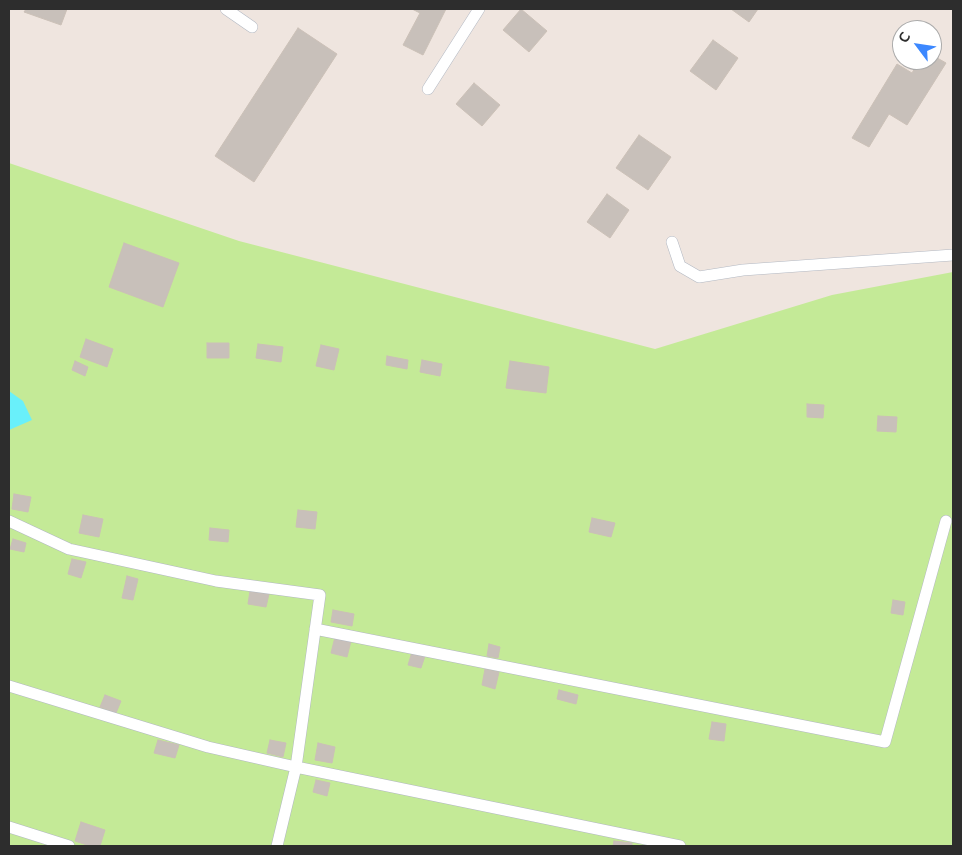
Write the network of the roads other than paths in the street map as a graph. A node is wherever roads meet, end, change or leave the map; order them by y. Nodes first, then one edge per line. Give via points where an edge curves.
1 (226, 9) edge
2 (478, 9) edge
3 (252, 27) dead end
4 (428, 89) dead end
5 (672, 242) dead end
6 (953, 255) edge
7 (9, 521) edge
8 (946, 521) dead end
9 (315, 628) junction
10 (9, 686) edge
11 (296, 767) junction
12 (9, 827) edge
13 (69, 846) edge
14 (276, 846) edge
15 (680, 846) edge

1 - 3 lane
2 - 4 lane
5 - 6 lane via 680,266 698,276
7 - 9 lane via 69,549 216,581 320,595
8 - 9 lane via 885,742
9 - 11 lane
10 - 11 lane via 208,747
11 - 14 lane
11 - 15 lane
12 - 13 lane

